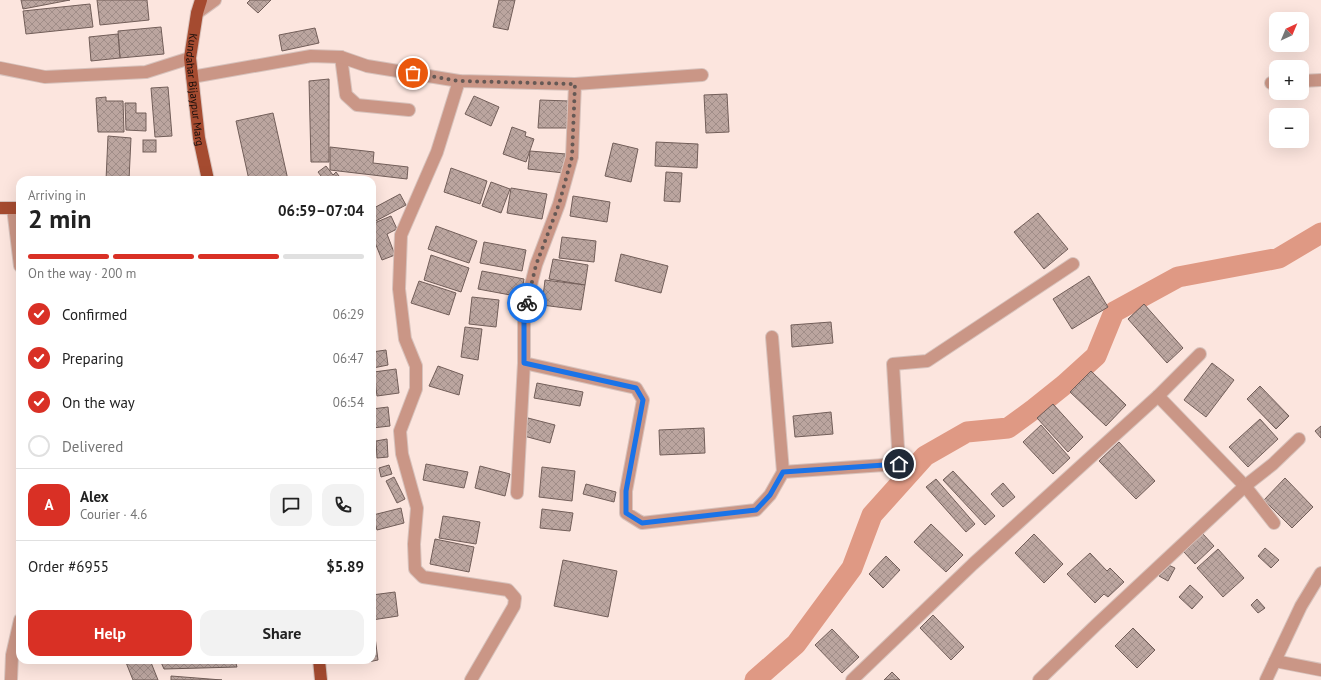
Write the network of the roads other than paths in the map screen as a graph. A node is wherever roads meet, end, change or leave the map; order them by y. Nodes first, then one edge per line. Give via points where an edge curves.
1 (201, 0) edge
2 (215, 0) edge
3 (197, 13) junction
4 (342, 57) junction
5 (190, 58) junction
6 (0, 68) edge
7 (702, 75) dead end
8 (192, 77) junction
9 (1321, 80) edge
10 (459, 81) junction
11 (1309, 81) edge
12 (575, 84) junction
13 (409, 110) dead end
14 (207, 176) edge
15 (0, 208) edge
16 (16, 208) edge
17 (1073, 264) dead end
18 (772, 337) dead end
19 (1200, 354) dead end
20 (524, 363) junction
21 (1158, 396) junction
22 (1300, 439) dead end
23 (783, 472) junction
24 (1245, 486) junction
25 (517, 493) dead end
26 (1274, 523) dead end
27 (1321, 573) edge
28 (16, 630) edge
29 (6, 656) edge
30 (1274, 661) junction
31 (319, 664) edge
32 (1321, 670) edge
33 (11, 680) edge
34 (321, 680) edge
35 (471, 680) edge
36 (852, 680) edge
37 (1039, 680) edge
38 (1266, 680) edge

1 - 3 main road, Kundahar Bijaypur Marg
2 - 3 street
3 - 5 main road, Kundahar Bijaypur Marg
4 - 8 street via 311,56
4 - 10 street via 367,66
4 - 13 street via 346,95 357,105
5 - 6 street via 146,72 53,77
5 - 8 main road, Kundahar Bijaypur Marg
7 - 12 street
8 - 14 main road, Kundahar Bijaypur Marg via 199,138
9 - 11 street
10 - 12 street
10 - 35 street via 437,152 400,235 399,289 405,338 416,366 416,389 400,431 402,454 417,508 415,569 424,577 508,590 515,598 514,606
12 - 20 street via 572,157 559,204 536,265 524,312
15 - 16 main road
17 - 23 street via 927,361 893,364 899,464
18 - 23 street
19 - 21 street
20 - 23 street via 636,388 643,400 626,491 626,513 642,523 756,510 770,495
20 - 25 street
21 - 24 street
21 - 36 street via 973,564
22 - 24 street
24 - 26 street
24 - 37 street
27 - 30 street via 1300,606
28 - 29 street
29 - 33 street
30 - 32 street
30 - 38 street
31 - 34 main road

